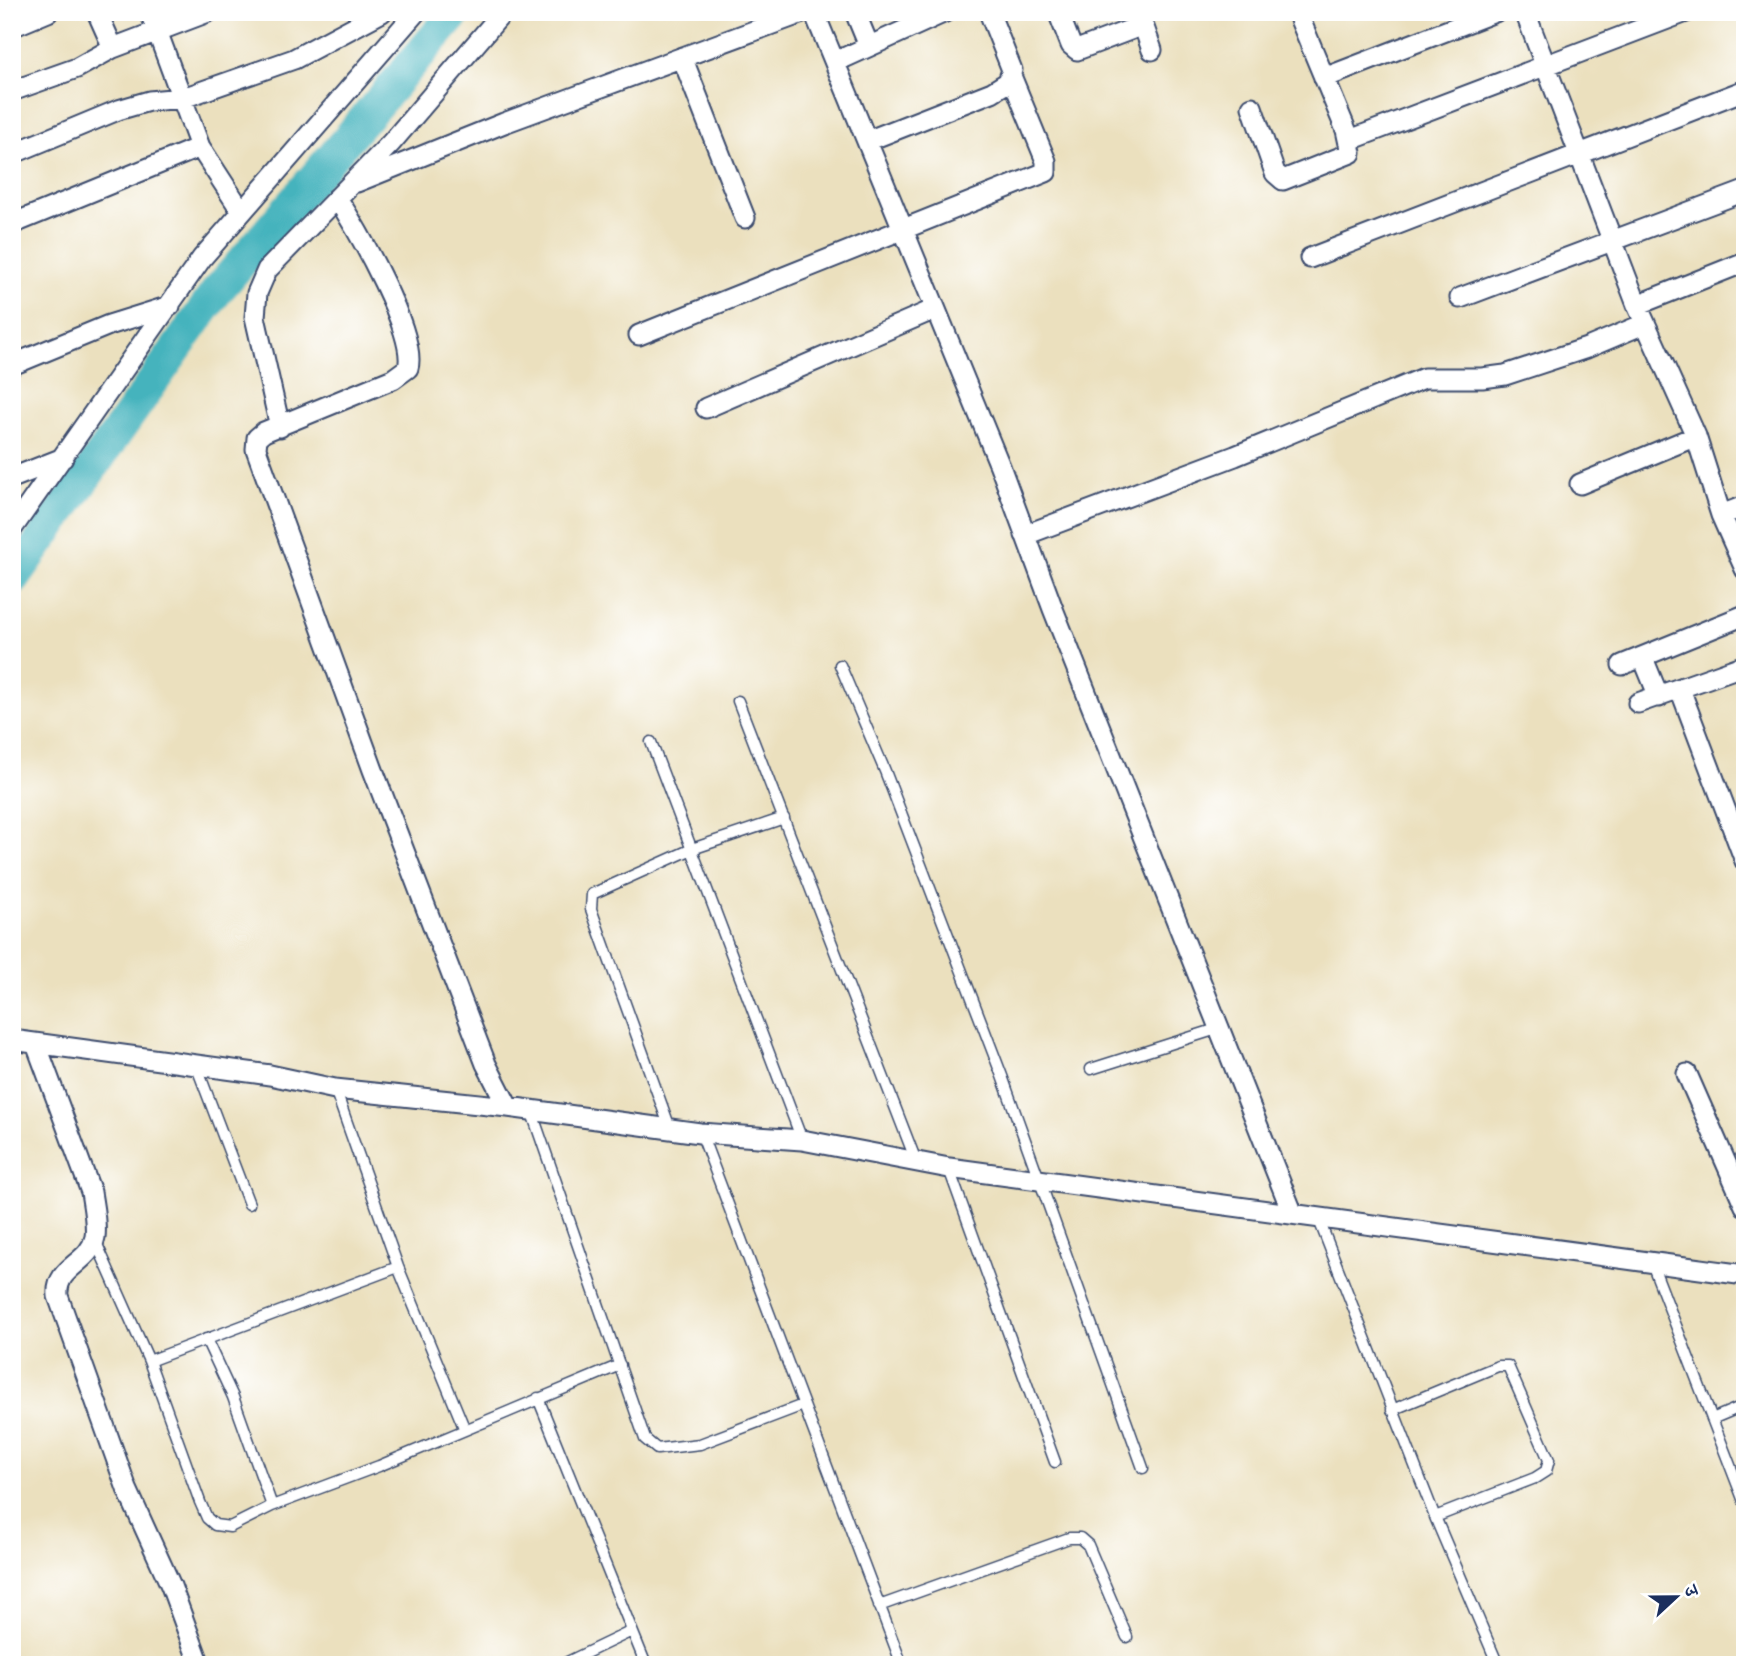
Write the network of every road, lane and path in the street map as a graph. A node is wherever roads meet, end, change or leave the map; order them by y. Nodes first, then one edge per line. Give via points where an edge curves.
1 (48, 12) edge
2 (97, 12) edge
3 (208, 12) edge
4 (382, 12) edge
5 (416, 12) edge
6 (503, 12) edge
7 (805, 12) edge
8 (814, 12) edge
9 (855, 12) edge
10 (945, 12) edge
11 (989, 12) edge
12 (1058, 12) edge
13 (1297, 12) edge
14 (1496, 12) edge
15 (1525, 12) edge
16 (1686, 12) edge
17 (1141, 18) edge
18 (154, 21) edge
19 (12, 27) edge
20 (869, 46) junction
21 (113, 48) junction
22 (1152, 50) dead end
23 (682, 57) junction
24 (835, 62) junction
25 (1544, 65) junction
26 (1012, 78) junction
27 (1324, 78) junction
28 (1745, 90) edge
29 (12, 91) edge
30 (183, 98) junction
31 (1252, 107) dead end
32 (1350, 140) junction
33 (867, 141) junction
34 (200, 147) junction
35 (1579, 152) junction
36 (12, 154) edge
37 (1745, 191) edge
38 (343, 192) junction
39 (242, 212) junction
40 (745, 218) dead end
41 (12, 224) edge
42 (903, 229) junction
43 (1612, 240) junction
44 (1310, 258) dead end
45 (1745, 262) edge
46 (1460, 298) dead end
47 (1637, 305) junction
48 (170, 306) junction
49 (935, 310) junction
50 (1644, 324) junction
51 (639, 335) dead end
52 (12, 365) edge
53 (706, 408) dead end
54 (280, 427) junction
55 (1696, 436) junction
56 (63, 458) junction
57 (12, 478) edge
58 (1580, 484) dead end
59 (1745, 506) edge
60 (1721, 514) junction
61 (12, 529) edge
62 (1026, 535) junction
63 (1745, 569) edge
64 (1745, 615) edge
65 (1643, 659) junction
66 (840, 665) dead end
67 (1622, 665) dead end
68 (1745, 665) edge
69 (1680, 689) junction
70 (1659, 696) junction
71 (738, 701) dead end
72 (1638, 704) dead end
73 (651, 742) dead end
74 (784, 818) junction
75 (692, 849) junction
76 (1745, 861) edge
77 (1221, 1028) junction
78 (12, 1040) edge
79 (36, 1044) junction
80 (196, 1065) junction
81 (1091, 1069) dead end
82 (1687, 1074) dead end
83 (335, 1088) junction
84 (508, 1107) junction
85 (530, 1110) junction
86 (670, 1128) junction
87 (701, 1133) junction
88 (802, 1140) junction
89 (916, 1162) junction
90 (949, 1168) junction
91 (1038, 1178) junction
92 (249, 1204) dead end
93 (1745, 1206) edge
94 (1292, 1212) junction
95 (1319, 1220) junction
96 (95, 1240) junction
97 (1651, 1261) junction
98 (398, 1268) junction
99 (1745, 1275) edge
100 (206, 1339) junction
101 (149, 1362) junction
102 (620, 1365) junction
103 (538, 1398) junction
104 (803, 1405) junction
105 (1745, 1405) edge
106 (1392, 1410) junction
107 (1712, 1419) junction
108 (465, 1430) junction
109 (1055, 1462) dead end
110 (1143, 1468) dead end
111 (1745, 1504) edge
112 (272, 1506) junction
113 (1435, 1517) junction
114 (879, 1606) junction
115 (632, 1631) junction
116 (1127, 1637) dead end
117 (200, 1665) edge
118 (561, 1665) edge
119 (646, 1665) edge
120 (902, 1665) edge
121 (1498, 1665) edge

1 - 19 street
2 - 21 street
3 - 18 street
4 - 30 street via 293,59
5 - 39 street
6 - 38 street via 391,144
7 - 23 street
8 - 24 street
9 - 20 street
10 - 20 street
11 - 26 street
12 - 17 street via 1077,50
13 - 27 street
14 - 27 street
15 - 25 street
16 - 25 street
17 - 22 street
18 - 21 street
18 - 30 street
20 - 24 street
21 - 29 street via 77,68
23 - 38 street via 504,123
23 - 40 street
24 - 33 street
25 - 32 street
25 - 35 street
26 - 33 street via 992,92
26 - 42 street via 1047,170
27 - 32 street
28 - 35 street
30 - 34 street
30 - 36 street via 118,110
31 - 32 street via 1275,173 1283,180 1351,153
33 - 42 street
34 - 39 street
34 - 41 street
35 - 43 street
35 - 44 street
37 - 43 street
38 - 54 street via 267,270 257,293 255,317
38 - 54 street via 411,358 408,368 393,379
39 - 48 street via 202,258
42 - 49 street
42 - 51 street
43 - 46 street
43 - 47 street
45 - 47 street
47 - 50 street
48 - 52 street via 109,325
48 - 56 street
49 - 53 street
49 - 62 street
50 - 55 street
50 - 62 street via 1505,374 1424,378
54 - 84 street via 257,438 269,489 486,1064
55 - 58 street
55 - 60 street
56 - 57 street
56 - 61 street
59 - 60 street
60 - 63 street
62 - 77 street
64 - 65 street
65 - 67 street
65 - 70 street
66 - 91 lane via 886,771
68 - 69 street
69 - 70 street
69 - 76 street
70 - 72 street
71 - 74 lane
73 - 75 lane
74 - 75 lane
74 - 89 lane
75 - 86 lane via 599,889 590,902
75 - 88 lane
77 - 81 lane
77 - 94 street
78 - 79 street
79 - 80 street
79 - 96 street via 91,1192
80 - 83 street
80 - 92 lane
82 - 93 street
83 - 84 street
83 - 98 lane
84 - 85 street
85 - 86 street
85 - 102 lane
86 - 87 street
87 - 88 street
87 - 104 lane
88 - 89 street
89 - 90 street
90 - 91 street
90 - 109 lane
91 - 94 street
91 - 110 lane
94 - 95 street
95 - 97 street
95 - 106 lane
96 - 101 lane
96 - 117 street via 83,1258 63,1273 57,1283 58,1296 127,1489
97 - 99 street
97 - 107 lane
98 - 100 lane
98 - 108 lane
100 - 101 lane
100 - 112 lane via 233,1397
101 - 112 lane via 207,1518 215,1525 230,1527
102 - 103 lane
102 - 104 lane via 645,1439 657,1449 700,1444
103 - 108 lane
103 - 115 lane
104 - 114 lane
105 - 107 lane
106 - 113 lane
106 - 113 lane via 1497,1366 1508,1366 1549,1460 1546,1471 1535,1478
107 - 111 lane
108 - 112 lane
113 - 121 lane
114 - 116 lane via 1069,1538 1080,1538 1088,1545
114 - 120 lane
115 - 118 lane
115 - 119 lane

